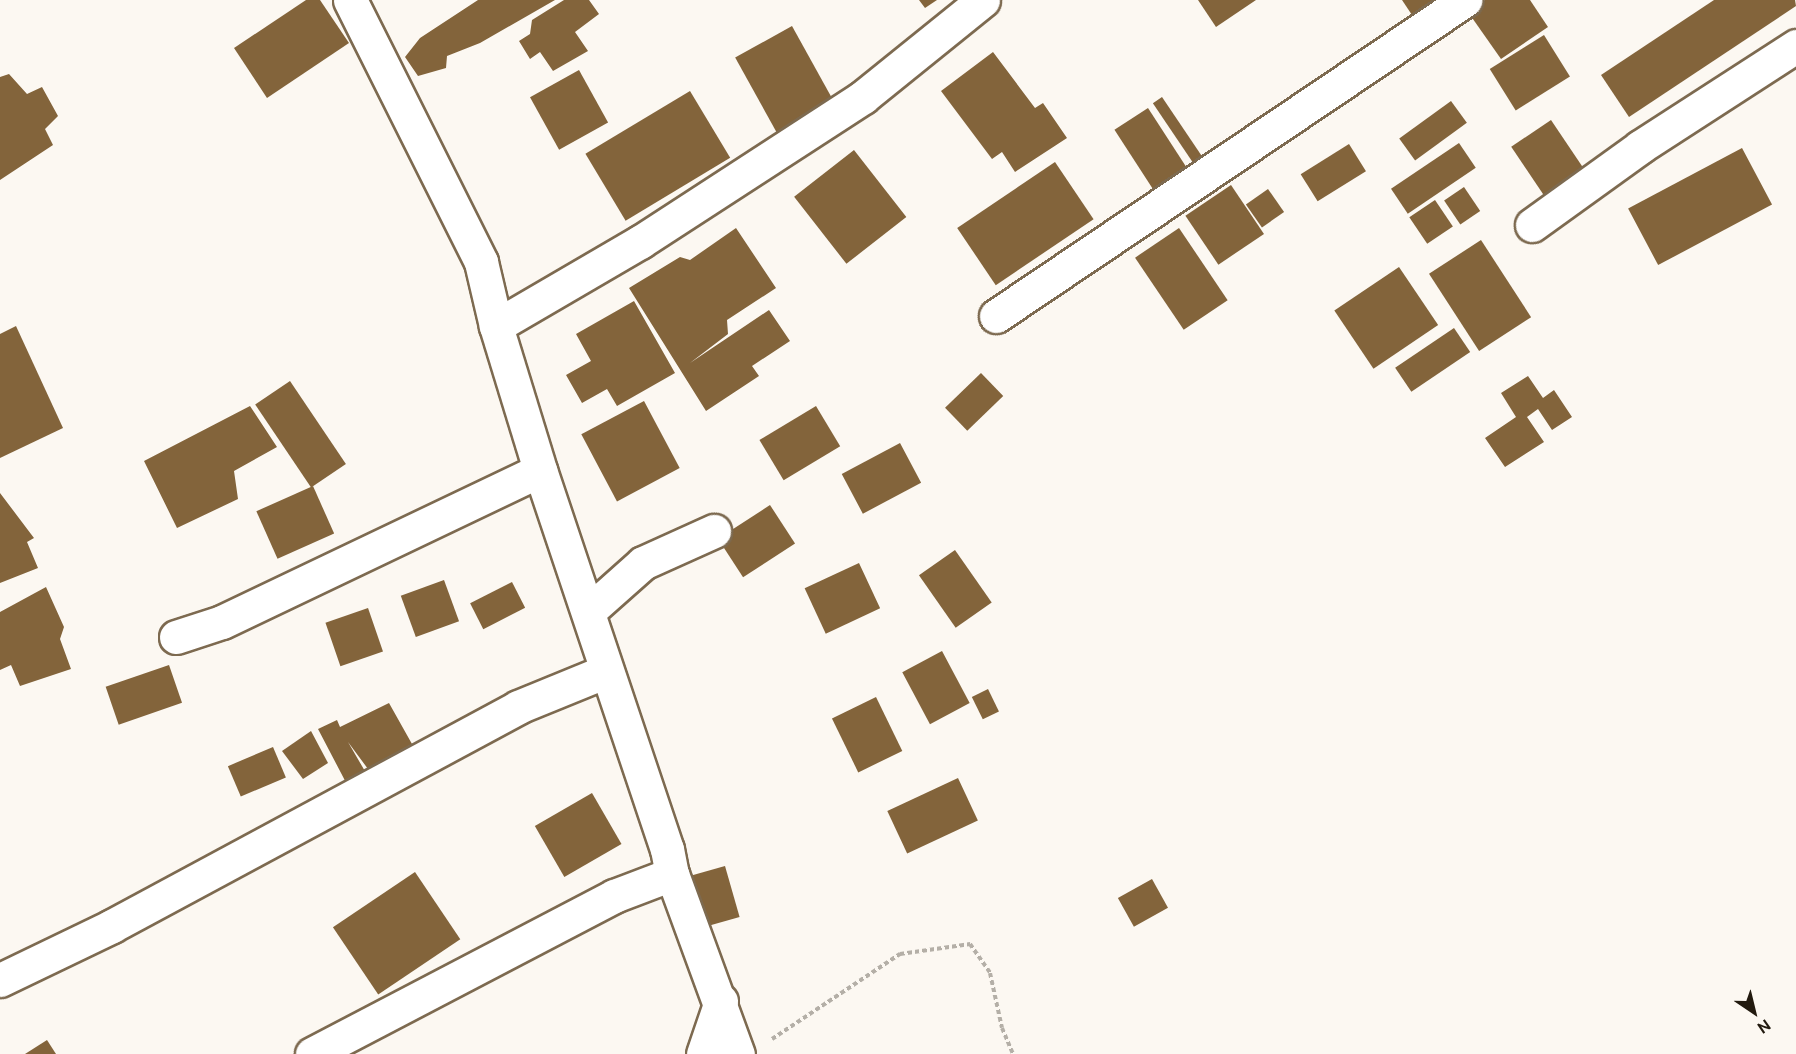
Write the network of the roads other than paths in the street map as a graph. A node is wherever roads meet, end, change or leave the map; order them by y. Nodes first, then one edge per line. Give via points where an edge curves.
1 (350, 0) edge
2 (983, 0) edge
3 (1465, 0) edge
4 (1796, 46) edge
5 (1532, 225) dead end
6 (996, 316) dead end
7 (496, 326) junction
8 (540, 470) junction
9 (714, 531) dead end
10 (590, 611) junction
11 (176, 637) dead end
12 (606, 671) junction
13 (672, 873) junction
14 (0, 980) edge
15 (721, 1001) junction
16 (312, 1054) edge
17 (703, 1054) edge
18 (738, 1054) edge

1 - 7 street via 481,262
2 - 7 street via 863,97 640,242
3 - 6 street
4 - 5 street via 1640,147
7 - 8 street
8 - 10 street
8 - 11 street via 222,622
9 - 10 street via 643,563
10 - 12 street
12 - 13 street
12 - 14 street via 518,707 112,926
13 - 15 street
13 - 16 street via 614,896
15 - 17 street
15 - 18 street

